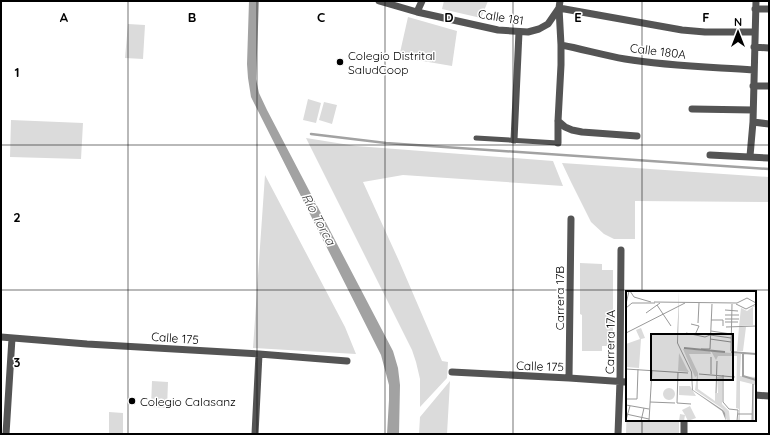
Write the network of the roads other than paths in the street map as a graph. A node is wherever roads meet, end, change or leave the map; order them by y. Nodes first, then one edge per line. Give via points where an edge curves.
1 (379, 1) edge
2 (422, 1) edge
3 (756, 1) edge
4 (389, 2) edge
5 (560, 4) edge
6 (755, 9) junction
7 (769, 9) edge
8 (417, 12) junction
9 (519, 32) junction
10 (755, 32) junction
11 (561, 45) junction
12 (754, 47) junction
13 (769, 48) edge
14 (753, 70) junction
15 (753, 86) junction
16 (769, 86) edge
17 (692, 109) dead end
18 (753, 110) junction
19 (558, 121) junction
20 (753, 122) junction
21 (769, 124) edge
22 (637, 136) dead end
23 (476, 138) dead end
24 (514, 140) junction
25 (558, 143) joint
26 (710, 155) dead end
27 (750, 156) junction
28 (769, 158) edge
29 (571, 219) dead end
30 (621, 250) dead end
31 (1, 337) edge
32 (12, 338) junction
33 (259, 354) junction
34 (347, 361) dead end
35 (452, 372) dead end
36 (570, 378) junction
37 (624, 381) edge
38 (756, 395) edge
39 (769, 396) edge
40 (684, 421) edge
41 (6, 434) edge
42 (256, 434) edge
43 (618, 434) edge
44 (684, 434) edge

1 - 4 street, Calle 181
2 - 8 street
3 - 6 street
4 - 8 street, Calle 181
5 - 9 street, Calle 181 via 548,24 539,29
5 - 10 street via 682,30
5 - 11 street
6 - 7 street
6 - 10 street
8 - 9 street, Calle 181 via 498,30
9 - 24 street
10 - 12 street
11 - 14 street, Calle 180A via 671,65
11 - 19 street
12 - 13 street
12 - 14 street
14 - 15 street
15 - 16 street
15 - 18 street
17 - 18 street
18 - 20 street
19 - 22 street via 569,129 582,132
19 - 25 street
20 - 21 street
20 - 27 street
23 - 24 street
24 - 25 street
26 - 27 street
27 - 28 street
29 - 36 street, Carrera 17B
30 - 37 street, Carrera 17A
31 - 32 street, Calle 175
32 - 33 street, Calle 175
32 - 41 street
33 - 34 street, Calle 175
33 - 42 street
35 - 36 street, Calle 175
36 - 37 street, Calle 175
37 - 43 street, Carrera 17A
38 - 39 street
40 - 44 street

